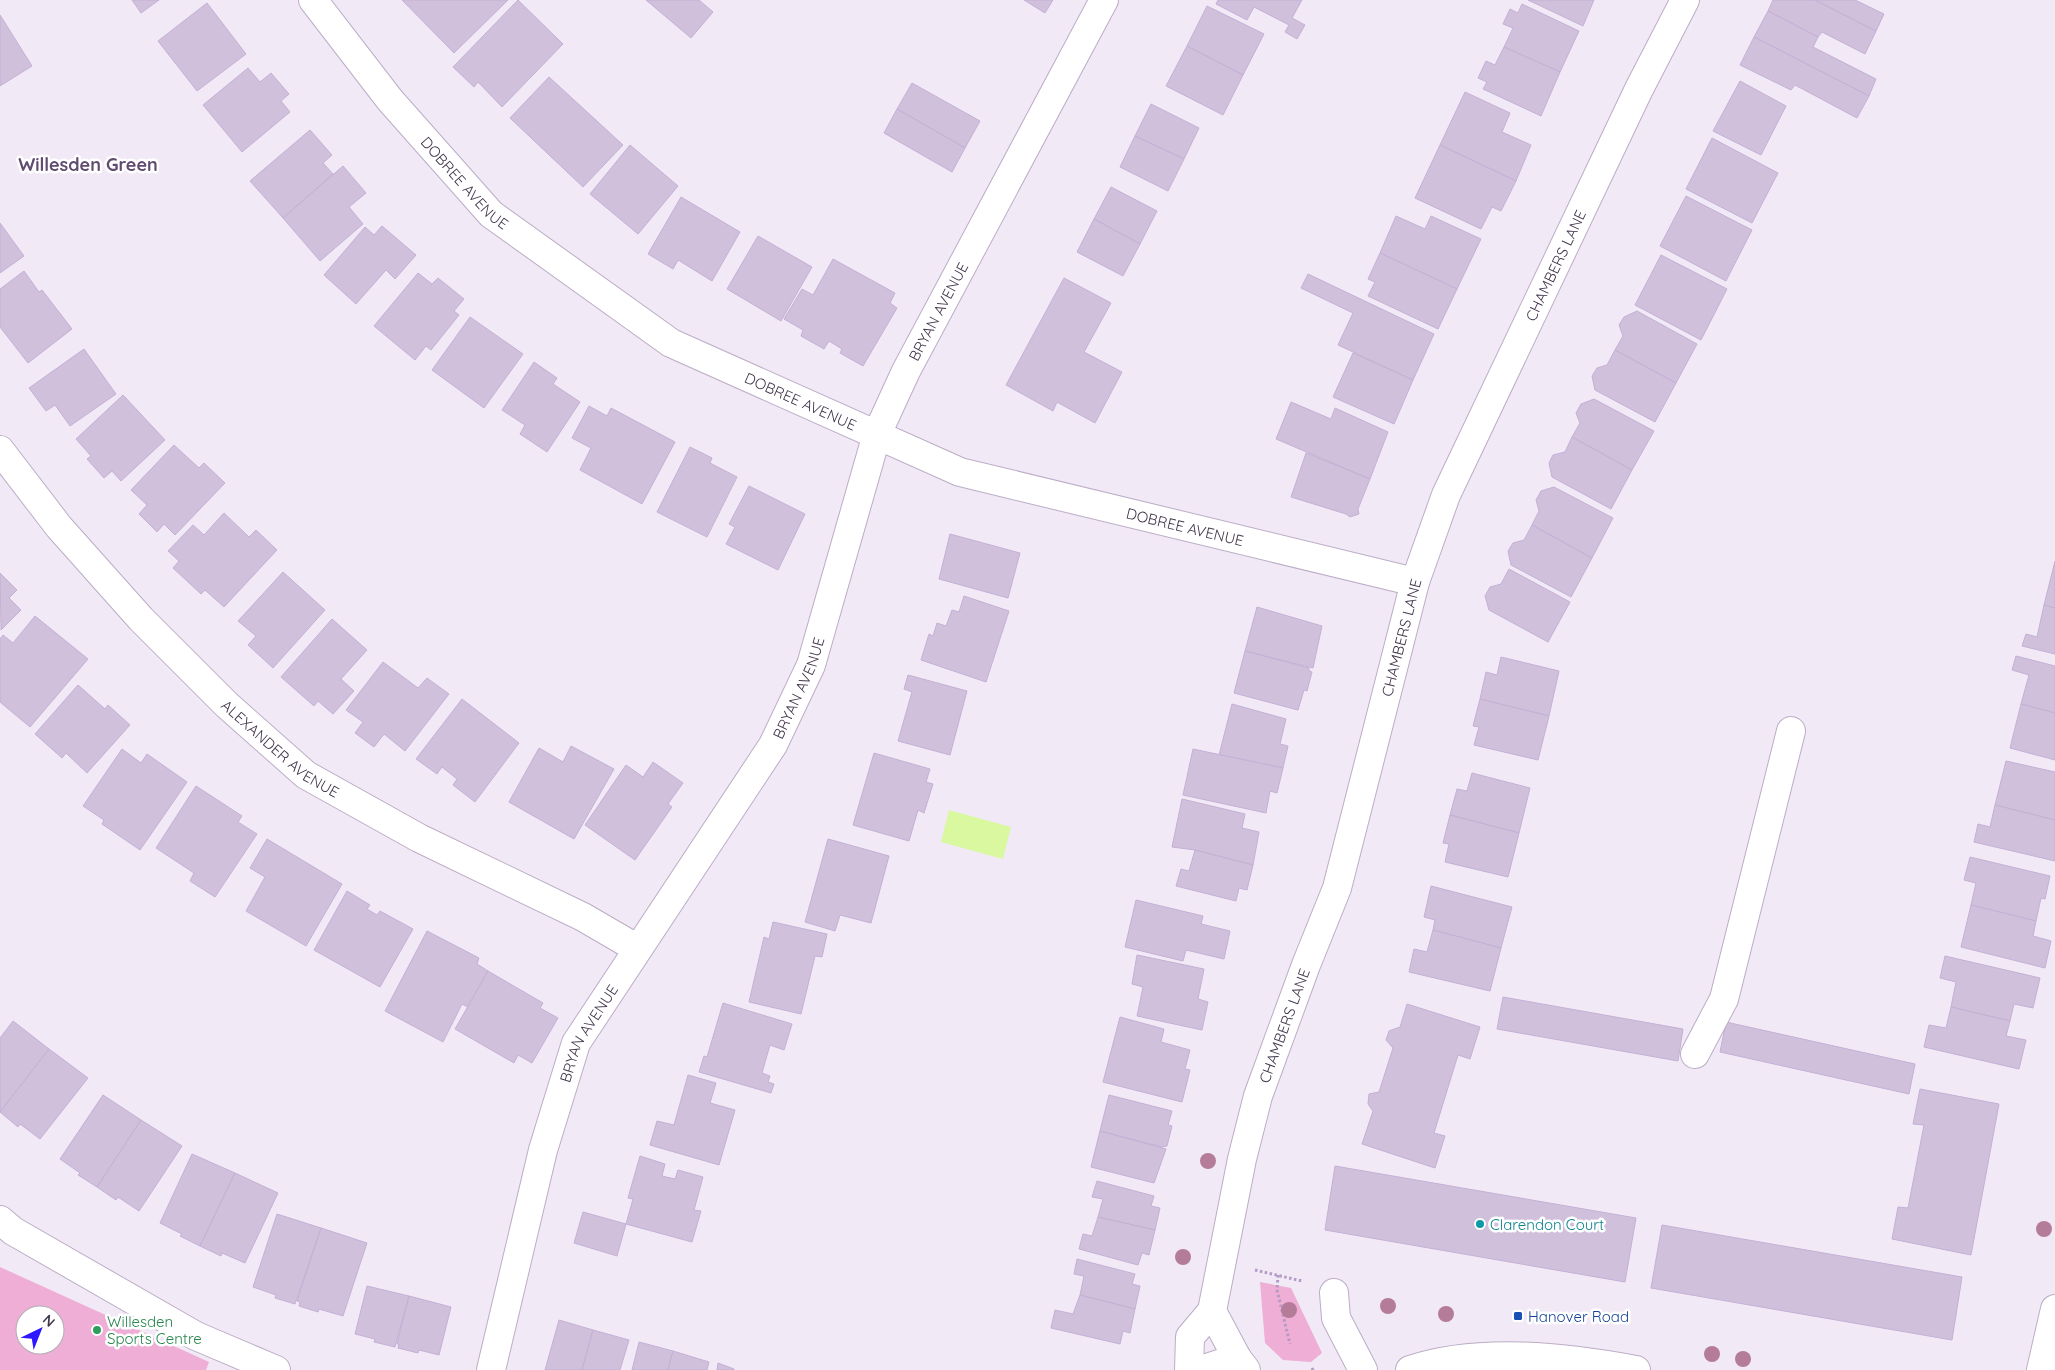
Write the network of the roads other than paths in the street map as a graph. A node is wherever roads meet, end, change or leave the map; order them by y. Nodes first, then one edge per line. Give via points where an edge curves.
1 (313, 0) edge
2 (1104, 0) edge
3 (1685, 0) edge
4 (877, 434) junction
5 (0, 450) edge
6 (1415, 582) junction
7 (1790, 732) dead end
8 (638, 949) junction
9 (1695, 1054) dead end
10 (0, 1220) edge
11 (1334, 1293) dead end
12 (2055, 1309) edge
13 (1212, 1311) junction
14 (1242, 1364) edge
15 (1472, 1364) edge
16 (276, 1370) edge
17 (491, 1370) edge
18 (1189, 1370) edge
19 (1201, 1370) edge
20 (1363, 1370) edge
21 (1410, 1370) edge
22 (1636, 1370) edge
23 (2041, 1370) edge

1 - 4 street, DOBREE AVENUE via 390,100 491,214 672,343
2 - 4 street, BRYAN AVENUE via 906,371
3 - 6 street, CHAMBERS LANE via 1638,89 1446,496
4 - 6 street, DOBREE AVENUE via 960,472
4 - 8 street, BRYAN AVENUE via 812,665 773,744
5 - 8 street, ALEXANDER AVENUE via 59,527 140,619 226,706 306,775 419,838 584,917
6 - 13 street, CHAMBERS LANE via 1337,888 1258,1096
7 - 9 street via 1724,999
8 - 17 street, BRYAN AVENUE via 576,1043 543,1150
10 - 16 street via 13,1231 196,1336
11 - 20 street via 1336,1318
12 - 23 street
13 - 14 street
13 - 18 street, CHAMBERS LANE via 1190,1337
14 - 19 street
15 - 21 street
15 - 22 street via 1521,1357 1590,1361

